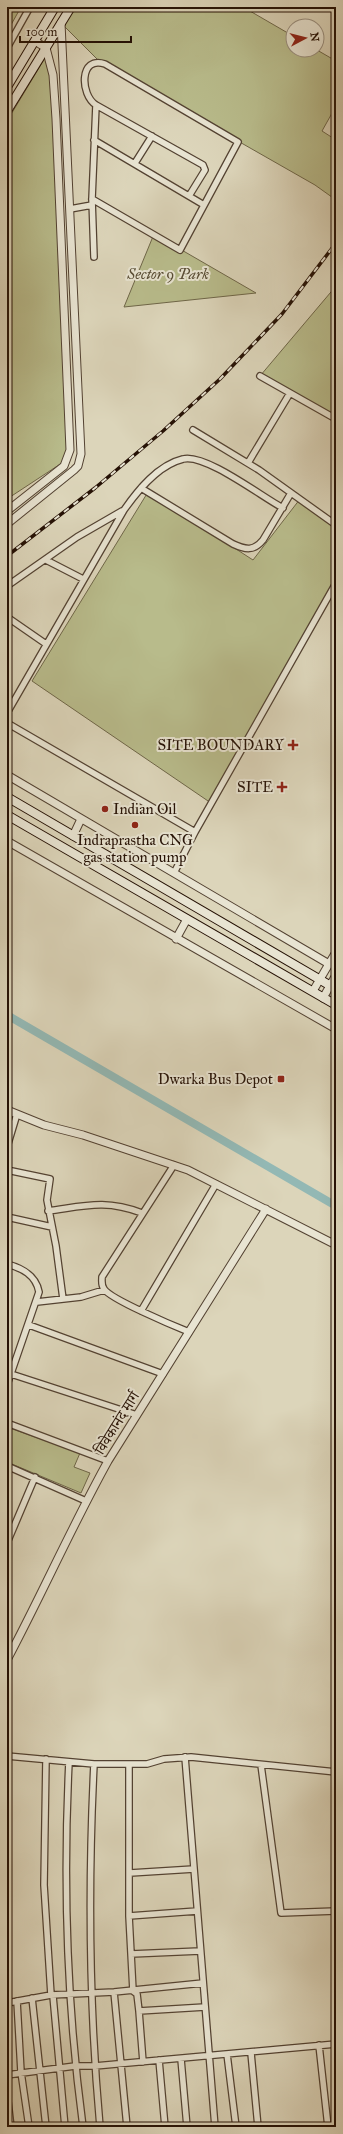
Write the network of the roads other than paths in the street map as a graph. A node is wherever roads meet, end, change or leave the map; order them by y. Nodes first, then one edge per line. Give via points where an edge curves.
1 (30, 7) edge
2 (55, 7) edge
3 (71, 7) edge
4 (61, 23) junction
5 (36, 41) junction
6 (7, 48) edge
7 (46, 48) junction
8 (7, 87) edge
9 (96, 105) junction
10 (7, 111) edge
11 (152, 136) junction
12 (94, 140) junction
13 (135, 163) junction
14 (189, 196) junction
15 (92, 202) junction
16 (204, 205) junction
17 (70, 209) junction
18 (94, 256) dead end
19 (260, 376) dead end
20 (290, 393) junction
21 (336, 419) edge
22 (193, 430) dead end
23 (248, 463) junction
24 (141, 488) junction
25 (291, 493) junction
26 (283, 508) junction
27 (124, 510) junction
28 (7, 511) edge
29 (7, 524) edge
30 (336, 524) edge
31 (46, 560) junction
32 (84, 579) junction
33 (336, 583) edge
34 (7, 586) edge
35 (7, 617) edge
36 (46, 644) junction
37 (7, 713) edge
38 (7, 723) edge
39 (7, 775) edge
40 (7, 797) edge
41 (7, 815) edge
42 (81, 819) junction
43 (195, 832) junction
44 (73, 836) junction
45 (7, 841) edge
46 (174, 873) junction
47 (187, 919) junction
48 (176, 939) junction
49 (336, 952) edge
50 (329, 964) junction
51 (336, 975) edge
52 (320, 980) junction
53 (333, 987) edge
54 (313, 991) junction
55 (323, 998) junction
56 (336, 1005) edge
57 (336, 1029) edge
58 (7, 1110) edge
59 (17, 1114) junction
60 (7, 1147) edge
61 (174, 1165) junction
62 (7, 1170) edge
63 (216, 1184) junction
64 (266, 1209) junction
65 (48, 1211) junction
66 (142, 1213) junction
67 (7, 1217) edge
68 (52, 1227) junction
69 (336, 1245) edge
70 (7, 1264) edge
71 (104, 1290) junction
72 (63, 1299) junction
73 (37, 1302) junction
74 (141, 1311) junction
75 (29, 1325) junction
76 (189, 1332) junction
77 (11, 1374) junction
78 (163, 1374) junction
79 (7, 1385) edge
80 (137, 1415) junction
81 (7, 1423) edge
82 (108, 1461) junction
83 (7, 1466) edge
84 (35, 1477) junction
85 (86, 1501) junction
86 (7, 1543) edge
87 (7, 1660) edge
88 (7, 1756) edge
89 (184, 1757) junction
90 (46, 1760) junction
91 (69, 1762) junction
92 (94, 1764) junction
93 (130, 1764) junction
94 (261, 1765) junction
95 (336, 1772) edge
96 (194, 1869) junction
97 (130, 1873) junction
98 (336, 1910) edge
99 (197, 1911) junction
100 (129, 1916) junction
101 (200, 1951) junction
102 (131, 1954) junction
103 (203, 1983) junction
104 (133, 1990) junction
105 (114, 1992) junction
106 (92, 1993) junction
107 (72, 1994) junction
108 (52, 1995) junction
109 (32, 1998) junction
110 (17, 2001) junction
111 (7, 2003) edge
112 (205, 2007) junction
113 (138, 2011) junction
114 (336, 2044) edge
115 (319, 2045) junction
116 (251, 2053) junction
117 (227, 2054) junction
118 (210, 2056) junction
119 (181, 2059) junction
120 (159, 2060) junction
121 (143, 2062) junction
122 (120, 2064) junction
123 (75, 2066) junction
124 (95, 2066) junction
125 (58, 2068) junction
126 (39, 2070) junction
127 (21, 2072) junction
128 (7, 2075) edge
129 (7, 2093) edge
130 (11, 2127) edge
131 (29, 2127) edge
132 (46, 2127) edge
133 (65, 2127) edge
134 (83, 2127) edge
135 (100, 2127) edge
136 (127, 2127) edge
137 (164, 2127) edge
138 (187, 2127) edge
139 (215, 2127) edge
140 (236, 2127) edge
141 (258, 2127) edge
142 (328, 2127) edge

1 - 6 street
2 - 5 main road
3 - 4 main road
4 - 7 main road
4 - 17 street
5 - 7 street
5 - 8 main road
7 - 10 main road
7 - 28 street via 53,75 56,119 70,450 64,466
9 - 11 street
9 - 12 street
9 - 16 street via 87,97 85,84 86,68 96,62 111,67 238,142
11 - 13 street
11 - 14 street via 203,165 205,170
12 - 13 street
12 - 15 street
13 - 14 street
14 - 16 street
15 - 16 street via 180,250
15 - 17 street
15 - 18 street
17 - 29 street via 80,460 78,466 69,474
19 - 20 street
20 - 21 street
20 - 23 street
22 - 23 street
23 - 25 street
24 - 26 street via 169,464 191,458 221,471
24 - 26 street via 233,544 248,549 257,547
24 - 27 street
25 - 26 street
25 - 30 street
27 - 31 street via 77,537
27 - 32 street
31 - 32 street
31 - 34 street
32 - 36 street
33 - 43 street
35 - 36 street
36 - 37 street
38 - 43 street
39 - 42 street
40 - 44 main road
41 - 47 main road
42 - 44 street
42 - 46 street
43 - 46 street
44 - 52 main road
45 - 48 street
46 - 50 street
47 - 48 street
47 - 54 main road
48 - 57 street
49 - 50 street
50 - 52 street
51 - 53 street
52 - 53 main road
52 - 54 street
53 - 55 street
54 - 55 main road
55 - 56 main road
58 - 59 street
59 - 60 street
59 - 61 street via 44,1125
61 - 63 street
61 - 66 street
62 - 65 street via 50,1179
63 - 64 street
63 - 74 street
64 - 69 street
64 - 76 street, विवेकानंद मार्ग
65 - 66 street via 108,1204
65 - 68 street
66 - 71 street via 102,1277
67 - 68 street
68 - 72 street
70 - 73 street via 20,1268 33,1278 39,1292
71 - 72 street
71 - 74 street
72 - 73 street
73 - 75 street
74 - 76 street
75 - 77 street
75 - 78 street
76 - 78 street, विवेकानंद मार्ग
77 - 79 street
77 - 80 street
78 - 80 street, विवेकानंद मार्ग
80 - 82 street, विवेकानंद मार्ग
81 - 82 street
82 - 85 street, विवेकानंद मार्ग
83 - 84 street
84 - 85 street
84 - 86 street
85 - 87 street, विवेकानंद मार्ग
88 - 90 street
89 - 93 street via 147,1764
89 - 94 street
89 - 96 street
90 - 91 street
90 - 108 street via 44,1885
91 - 92 street
91 - 107 street via 66,1864
92 - 93 street
92 - 106 street via 89,1873
93 - 97 street
94 - 95 street
94 - 98 street via 281,1913
96 - 97 street
96 - 99 street
97 - 100 street
99 - 100 street
99 - 101 street
100 - 102 street
101 - 102 street
101 - 103 street
102 - 104 street
103 - 104 street
103 - 112 street
104 - 105 street
104 - 113 street via 137,1994
105 - 106 street
105 - 122 street
106 - 107 street
106 - 124 street
107 - 108 street
107 - 123 street
108 - 109 street
108 - 125 street
109 - 110 street
109 - 126 street
110 - 111 street
110 - 127 street
112 - 113 street
112 - 118 street
113 - 121 street
114 - 115 street
115 - 116 street
115 - 142 street
116 - 117 street
116 - 141 street
117 - 118 street
117 - 140 street
118 - 119 street
118 - 139 street
119 - 120 street
119 - 138 street
120 - 121 street
120 - 137 street
121 - 122 street
122 - 124 street
122 - 136 street
123 - 124 street
123 - 125 street
123 - 134 street
124 - 135 street
125 - 126 street
125 - 133 street
126 - 127 street
126 - 132 street
127 - 128 street
127 - 131 street
129 - 130 street

